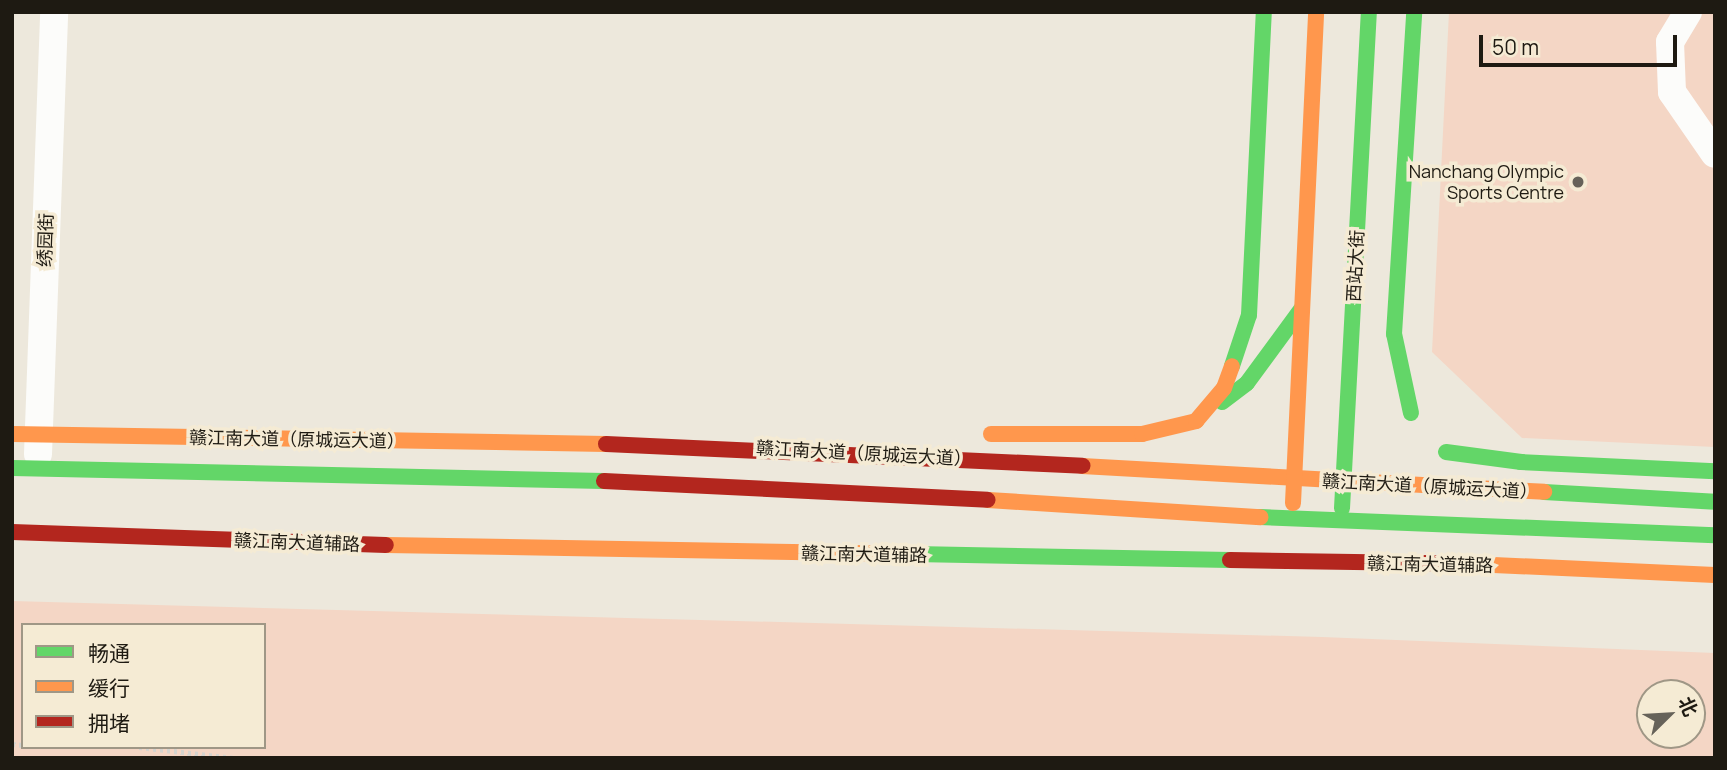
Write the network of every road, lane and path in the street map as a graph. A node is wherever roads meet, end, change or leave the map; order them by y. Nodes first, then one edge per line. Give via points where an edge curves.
1 (54, 12) edge
2 (1264, 12) edge
3 (1316, 12) edge
4 (1369, 12) edge
5 (1414, 12) edge
6 (1688, 12) edge
7 (1715, 154) edge
8 (1354, 287) junction
9 (1302, 308) junction
10 (1367, 326) dead end
11 (1382, 362) dead end
12 (35, 420) edge
13 (1196, 421) junction
14 (974, 434) dead end
15 (1088, 466) junction
16 (25, 468) edge
17 (1715, 471) edge
18 (1294, 477) junction
19 (1343, 481) junction
20 (1498, 490) junction
21 (1715, 502) edge
22 (1292, 519) junction
23 (1342, 520) junction
24 (12, 532) edge
25 (1715, 535) edge
26 (1715, 575) edge
27 (156, 749) edge
28 (234, 758) edge

1 - 12 street, 绣园街
2 - 13 main road via 1249,315 1224,388
3 - 9 main road
4 - 8 main road, 西站大街
5 - 11 main road via 1394,334 1415,418
6 - 7 street via 1670,42 1672,92
8 - 10 main road
8 - 19 main road, 西站大街
9 - 13 main road via 1247,383
9 - 18 main road
12 - 15 main road, 赣江南大道（原城运大道） via 722,446
12 - 16 street, 绣园街
13 - 14 main road via 1142,434
13 - 15 main road via 1153,446
15 - 18 main road, 赣江南大道（原城运大道）
16 - 22 main road, 赣江南大道（原城运大道） via 720,483
17 - 20 main road via 1521,462 1441,447
18 - 19 main road, 赣江南大道（原城运大道）
18 - 22 main road
19 - 20 main road, 赣江南大道（原城运大道）
19 - 23 main road, 西站大街
20 - 21 main road, 赣江南大道（原城运大道）
22 - 23 main road, 赣江南大道（原城运大道）
23 - 25 main road, 赣江南大道（原城运大道）
24 - 26 main road, 赣江南大道辅路 via 376,545 1487,565
27 - 28 path

